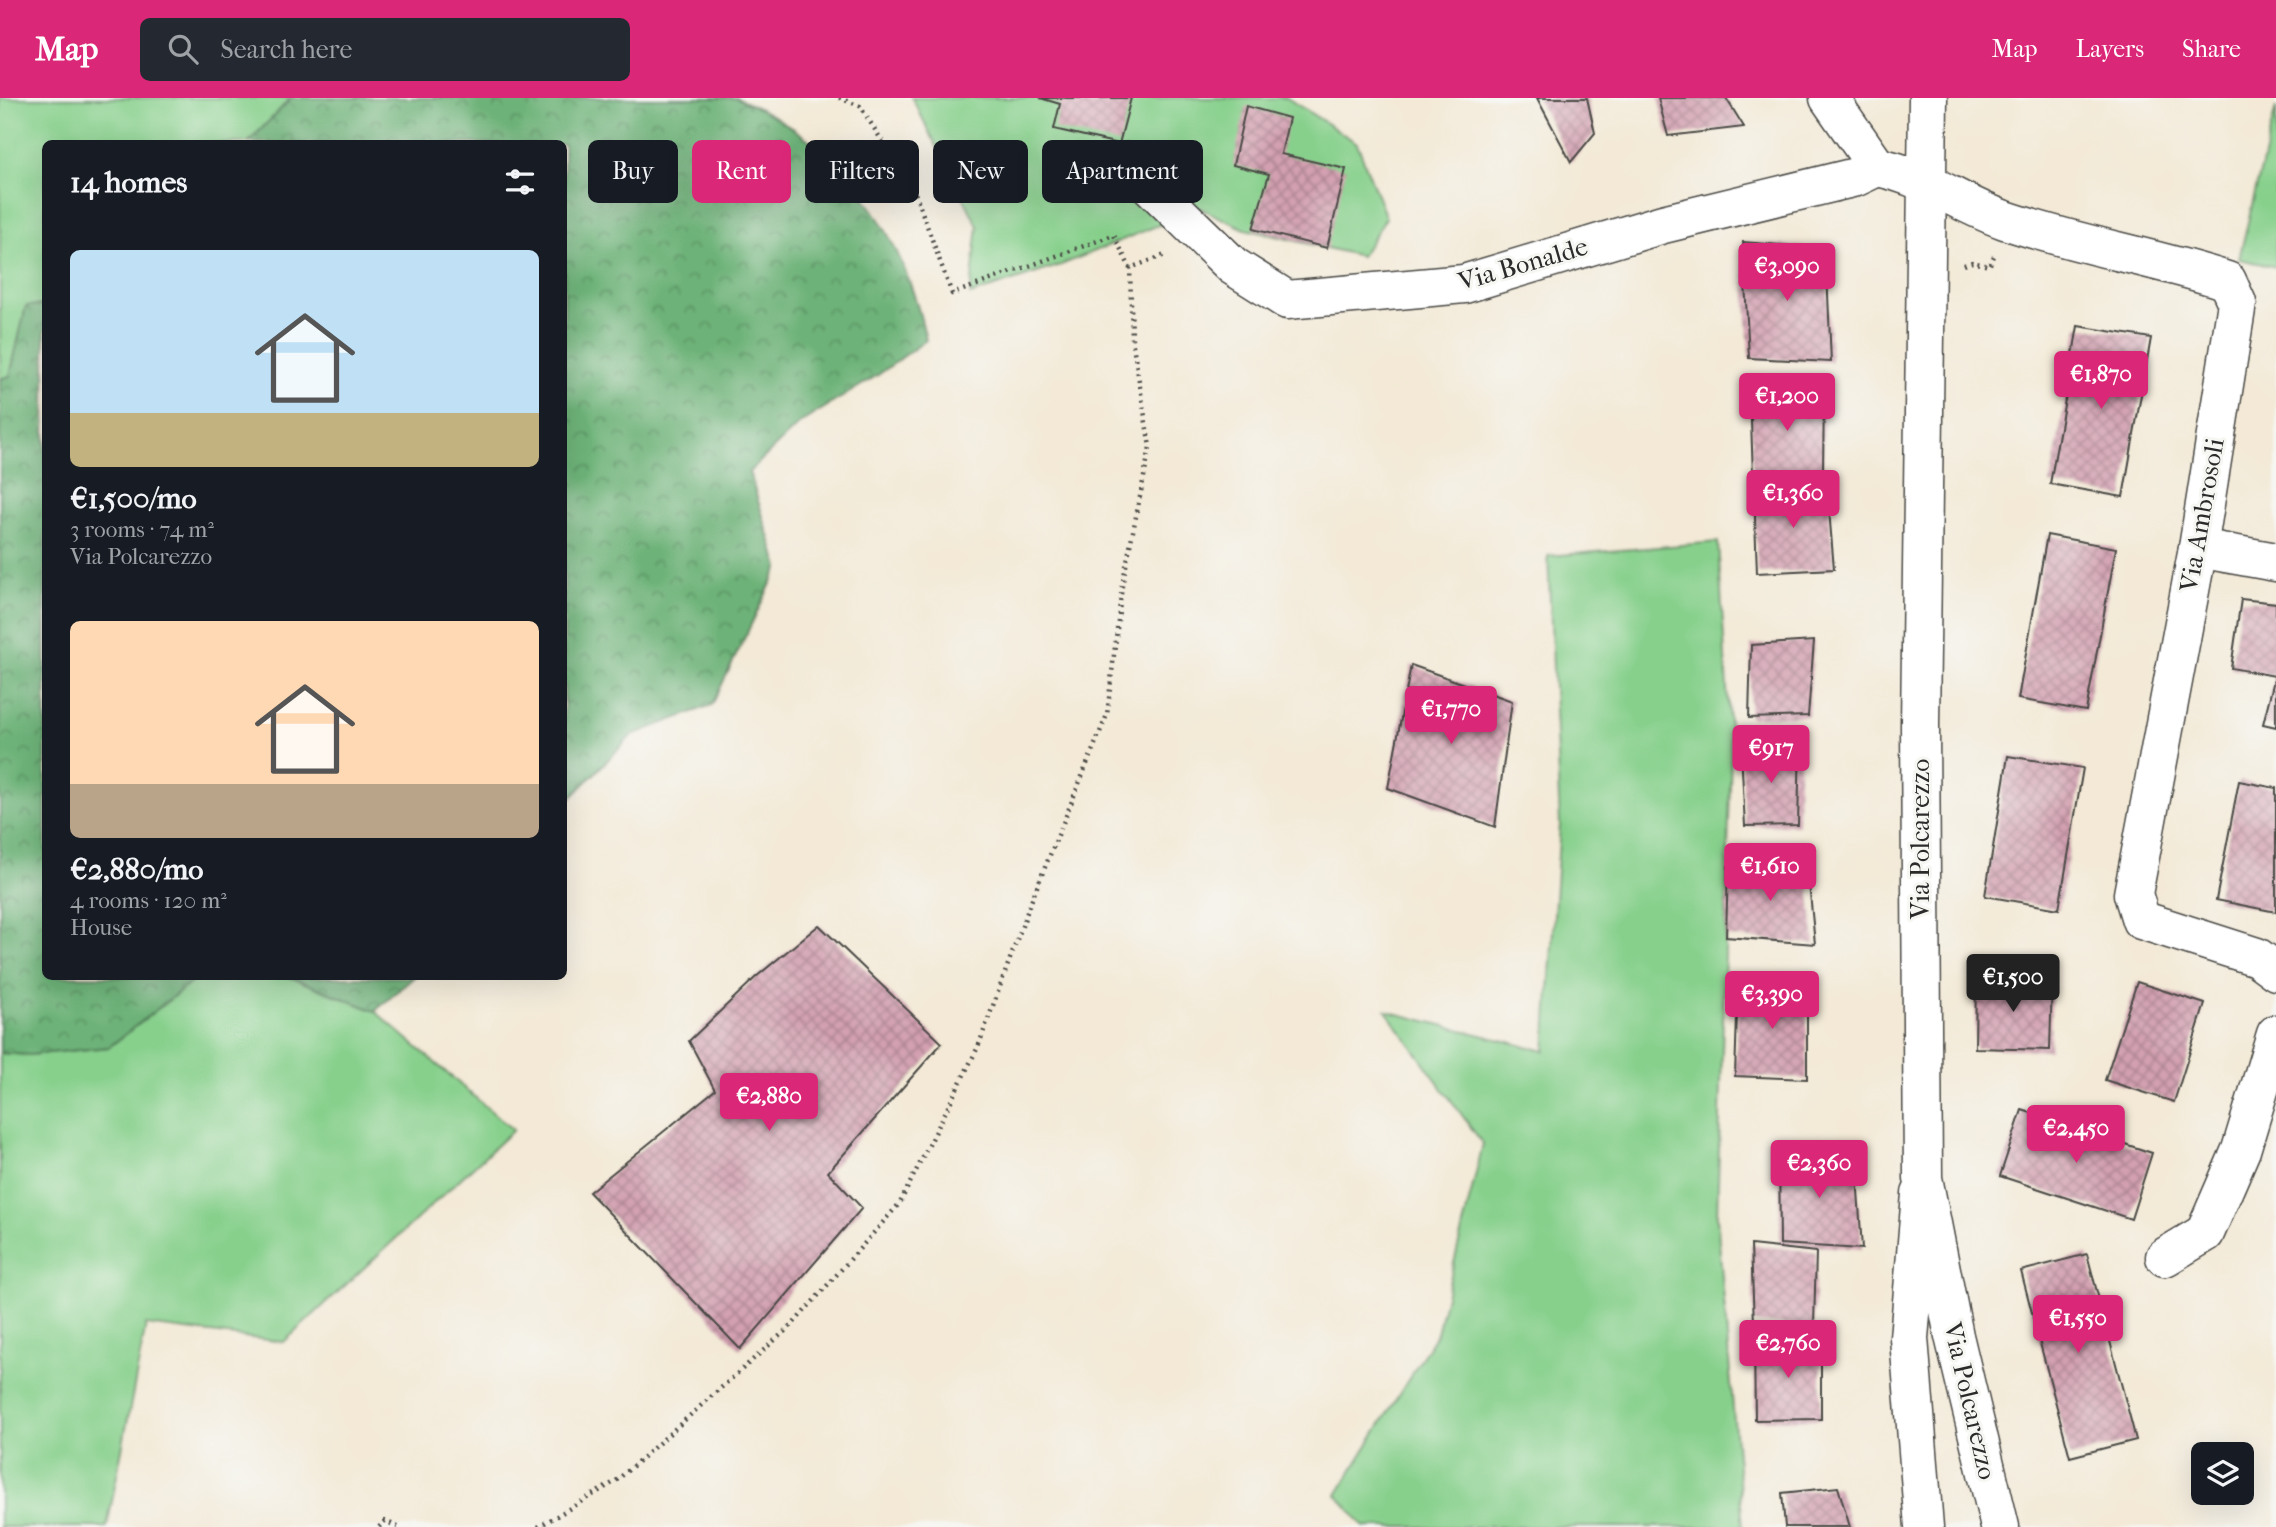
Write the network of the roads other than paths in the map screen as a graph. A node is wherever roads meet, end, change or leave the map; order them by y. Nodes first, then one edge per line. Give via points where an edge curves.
1 (1829, 98) edge
2 (1928, 98) edge
3 (1877, 167) junction
4 (1925, 185) junction
5 (1168, 203) edge
6 (2198, 548) junction
7 (2276, 562) edge
8 (2276, 971) edge
9 (2276, 1034) edge
10 (1923, 1178) junction
11 (2165, 1257) dead end
12 (1924, 1527) edge
13 (2000, 1527) edge

1 - 3 street
2 - 4 street, Via Polcarezzo
3 - 4 street, Via Ambrosoli via 1905,172
3 - 5 street, Via Bonalde via 1856,177 1663,224 1464,284 1287,300 1233,266
4 - 6 street, Via Ambrosoli via 2002,219 2227,281 2238,303
4 - 10 street, Via Polcarezzo via 1920,726
6 - 7 street
6 - 8 street, Via Ambrosoli via 2133,894 2141,919 2257,957
9 - 11 street via 2241,1150 2205,1233
10 - 12 street via 1909,1338
10 - 13 street, Via Polcarezzo via 1954,1336

